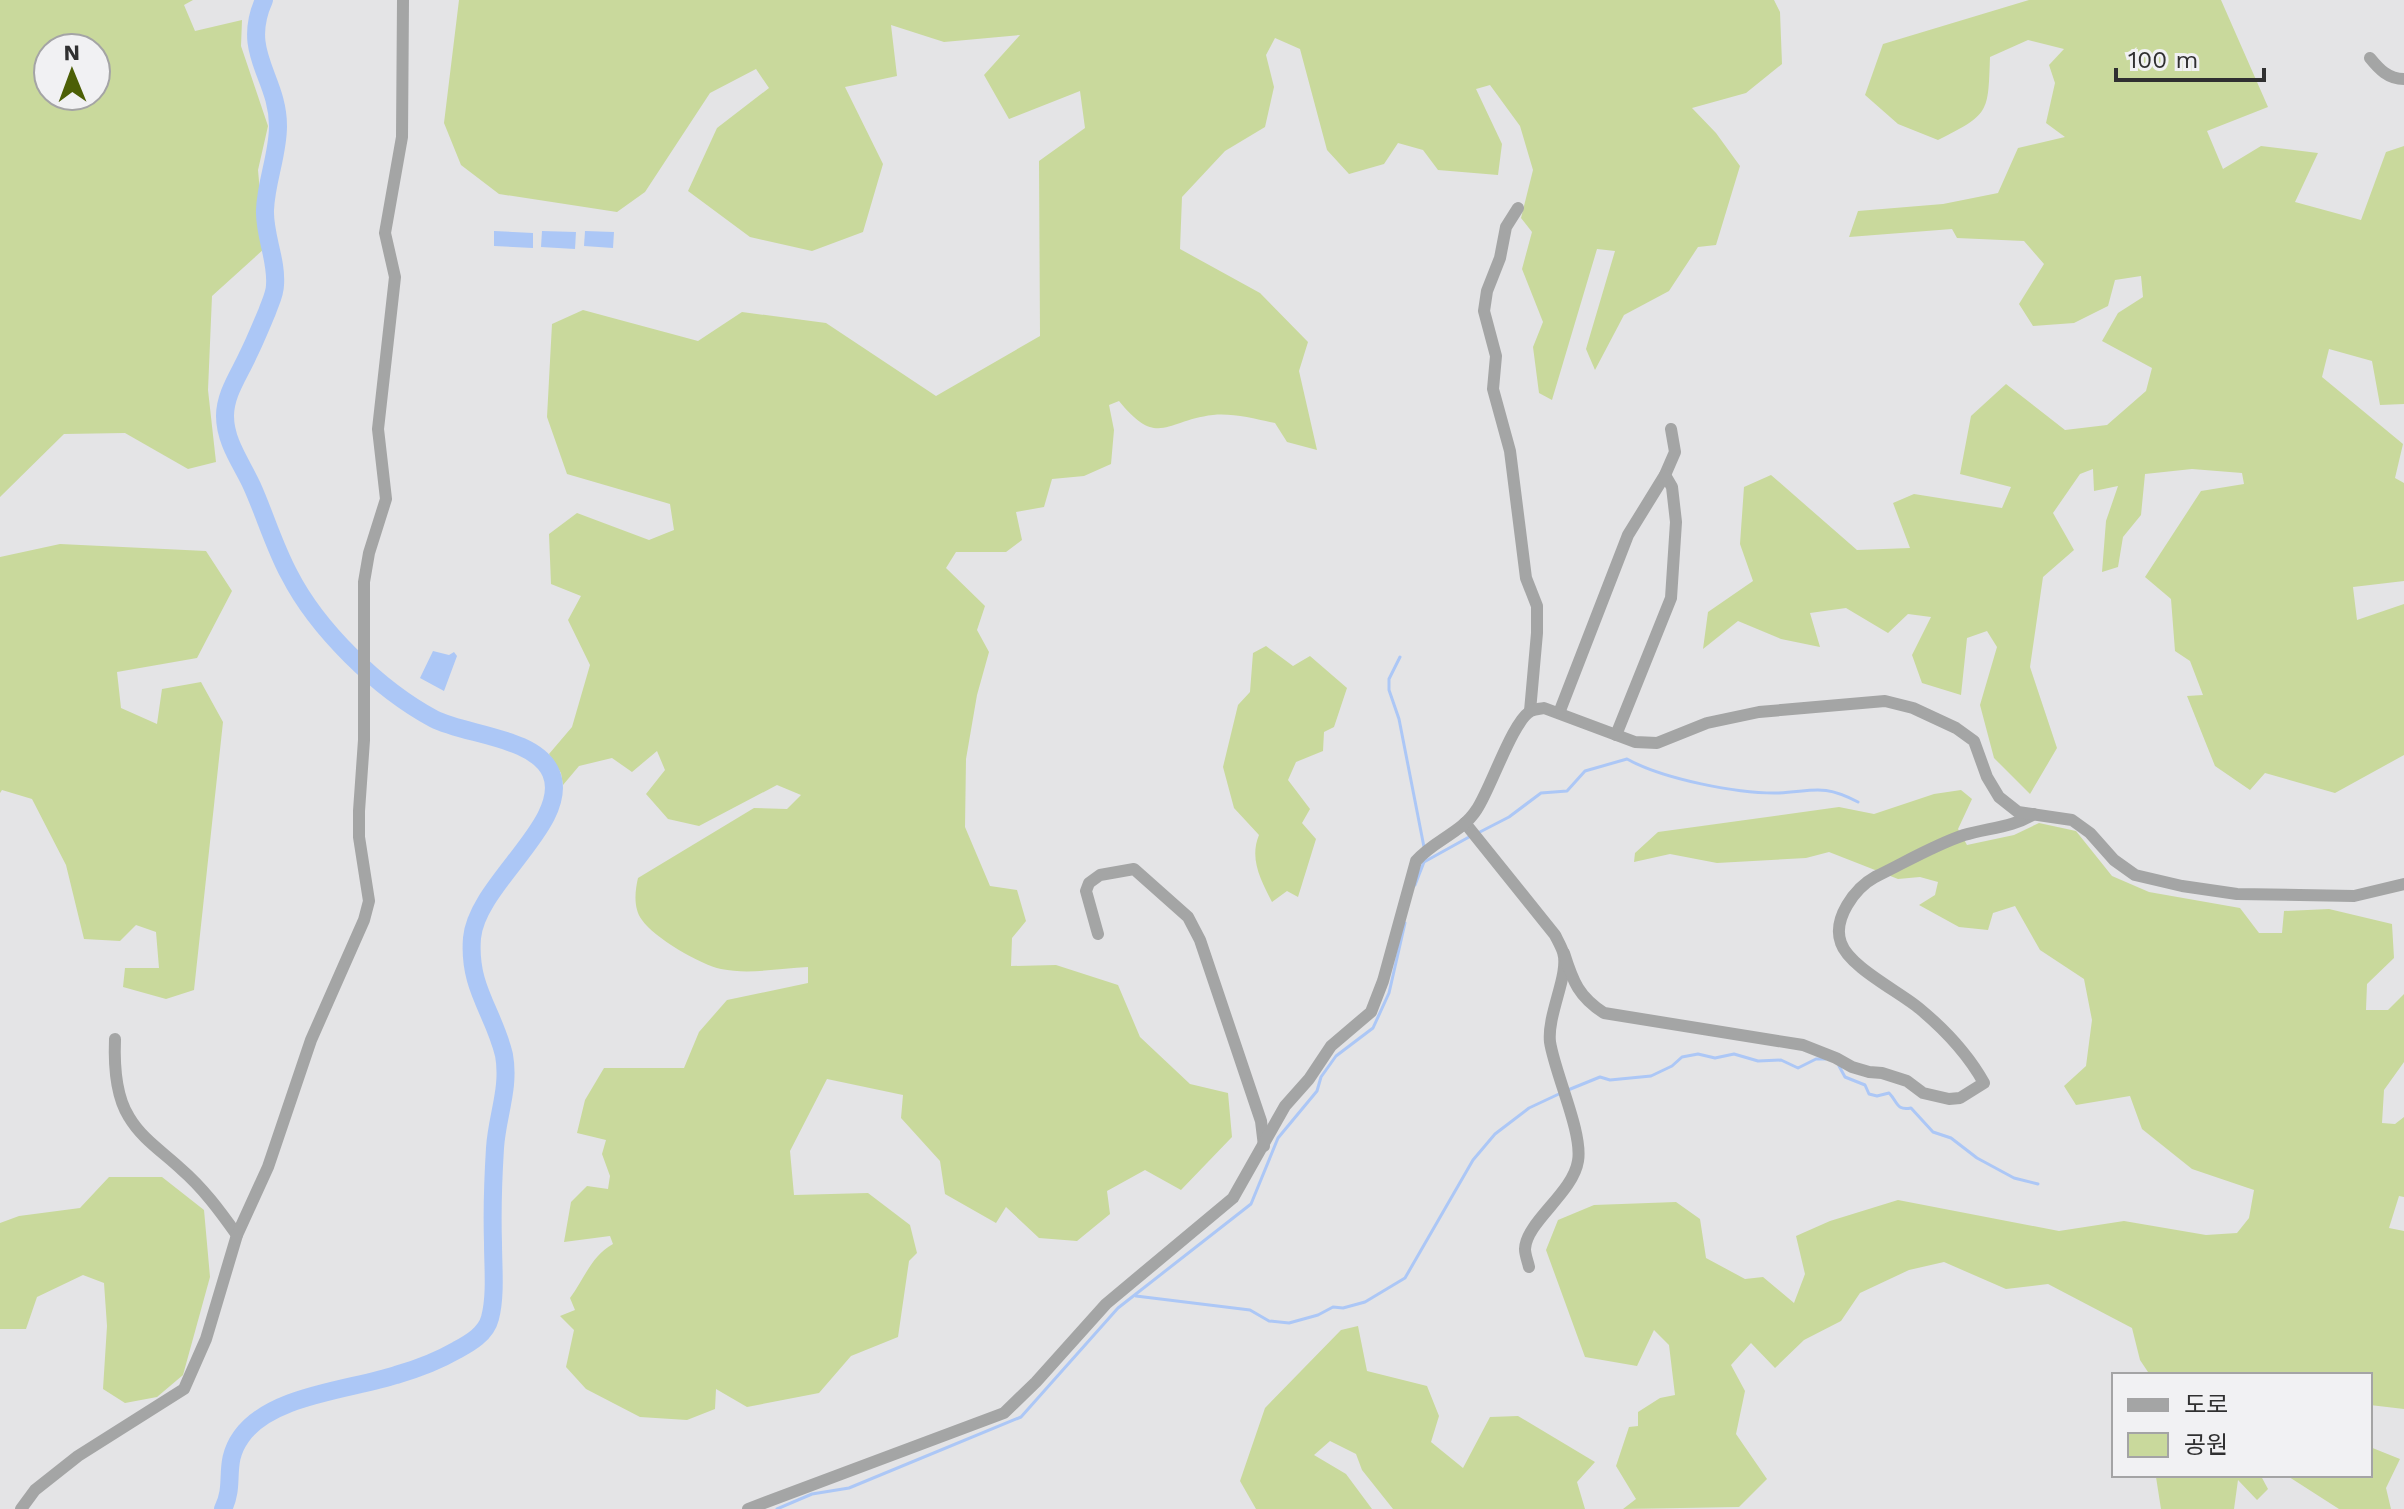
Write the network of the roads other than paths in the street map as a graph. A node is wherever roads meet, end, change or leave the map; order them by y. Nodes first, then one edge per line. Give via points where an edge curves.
1 (403, 0) edge
2 (2370, 58) dead end
3 (2404, 79) edge
4 (1518, 208) dead end
5 (1671, 429) dead end
6 (1665, 475) junction
7 (1530, 711) junction
8 (1559, 713) junction
9 (1616, 735) junction
10 (2034, 814) junction
11 (1465, 823) junction
12 (2404, 883) edge
13 (1098, 934) dead end
14 (1564, 953) junction
15 (115, 1039) dead end
16 (1264, 1146) junction
17 (237, 1235) junction
18 (1529, 1267) dead end
19 (21, 1509) edge
20 (748, 1509) edge

1 - 17 street via 402,137 385,233 395,277 378,429 386,499 364,582 359,837 369,901
2 - 3 street via 2380,70
4 - 7 street via 1506,227 1484,311 1496,356 1493,389 1510,451 1524,568 1537,606
5 - 6 street via 1675,452
6 - 8 street via 1628,535
6 - 9 street via 1672,487 1676,522 1671,598
7 - 8 street
7 - 11 street
8 - 9 street
9 - 10 street via 1657,743 1707,723 1759,712 1885,701 1913,708 1974,741 1999,797 2018,812
10 - 12 street via 2072,820 2135,875 2182,886 2237,894 2354,896
10 - 14 street via 1960,836 1871,879 1854,893 1839,924 1840,943 1850,957 1922,1010 1974,1065 1984,1083 1960,1098 1923,1093 1907,1081 1852,1067 1803,1045 1604,1013 1586,1002
11 - 14 street
11 - 16 street via 1416,861 1371,1012 1331,1046 1285,1106
13 - 16 street via 1086,891 1100,875 1134,869 1188,917 1261,1121
14 - 18 street via 1550,1042 1578,1143 1578,1162 1565,1189 1531,1232 1525,1248
15 - 17 street via 114,1070 127,1114 218,1207
16 - 20 street via 1233,1198 1106,1304 1004,1413
17 - 19 street via 206,1339 184,1389 78,1456 35,1490

